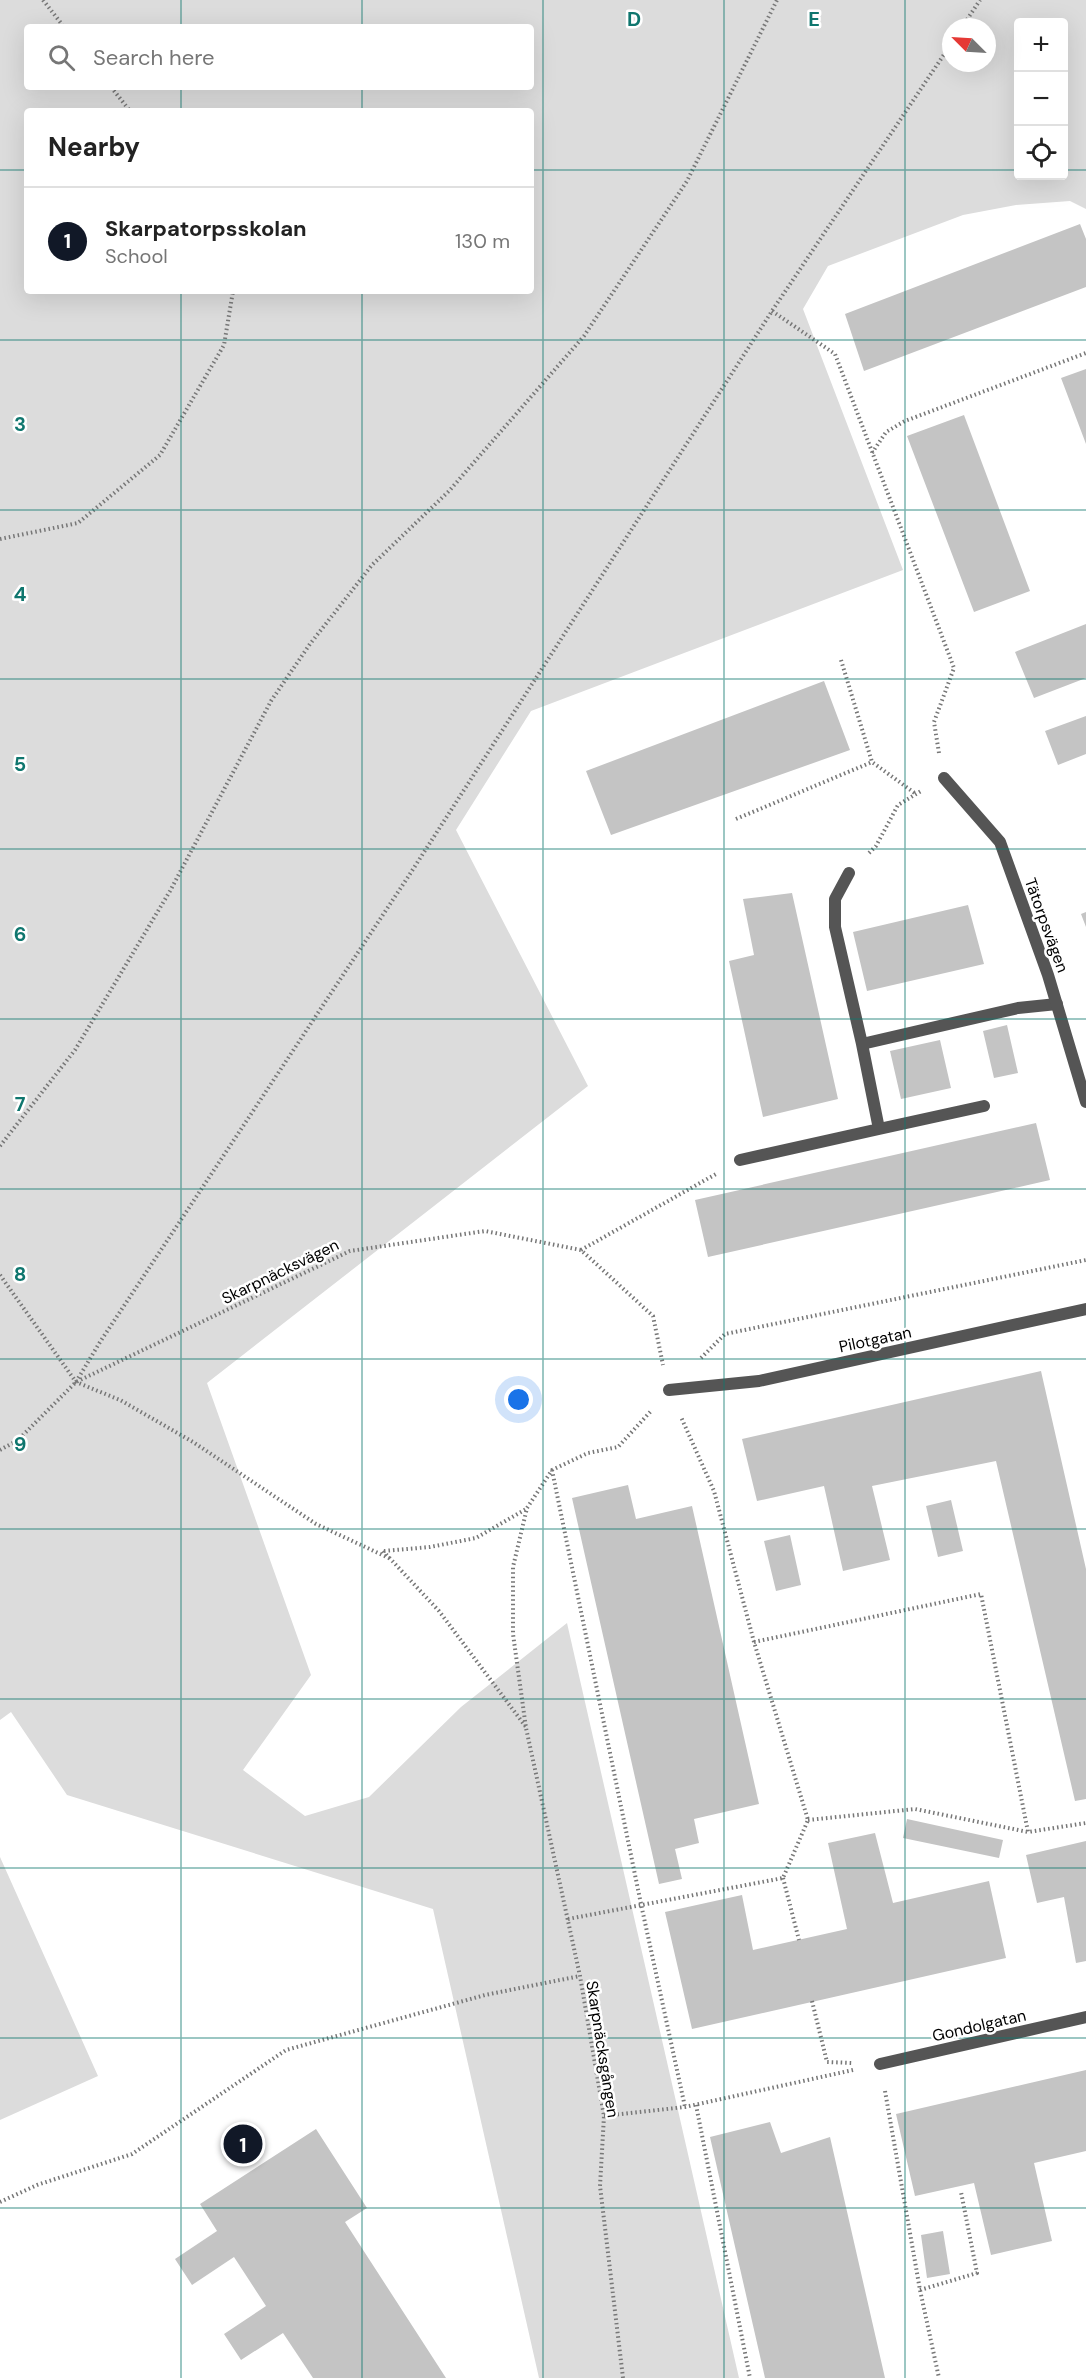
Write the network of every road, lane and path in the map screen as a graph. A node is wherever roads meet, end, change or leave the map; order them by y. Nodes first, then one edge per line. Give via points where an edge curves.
1 (43, 0) edge
2 (777, 0) edge
3 (980, 0) edge
4 (968, 18) edge
5 (62, 24) edge
6 (942, 57) edge
7 (113, 90) edge
8 (128, 108) edge
9 (232, 294) edge
10 (772, 311) junction
11 (1086, 353) edge
12 (872, 453) junction
13 (0, 539) edge
14 (841, 660) dead end
15 (872, 762) junction
16 (944, 778) junction
17 (916, 794) junction
18 (736, 819) dead end
19 (849, 873) joint
20 (1057, 1004) junction
21 (862, 1044) junction
22 (1086, 1102) edge
23 (984, 1106) dead end
24 (879, 1129) junction
25 (0, 1146) edge
26 (740, 1160) joint
27 (581, 1250) junction
28 (1086, 1254) edge
29 (1084, 1260) edge
30 (0, 1275) edge
31 (1086, 1310) edge
32 (76, 1382) junction
33 (669, 1390) junction
34 (0, 1450) edge
35 (552, 1470) junction
36 (527, 1508) junction
37 (380, 1551) junction
38 (754, 1642) junction
39 (526, 1728) junction
40 (808, 1820) junction
41 (1086, 1823) edge
42 (1029, 1832) junction
43 (783, 1878) junction
44 (640, 1904) junction
45 (568, 1919) junction
46 (799, 1940) dead end
47 (580, 1976) junction
48 (812, 2001) dead end
49 (1086, 2018) edge
50 (880, 2064) junction
51 (696, 2105) junction
52 (685, 2107) junction
53 (604, 2116) junction
54 (961, 2192) dead end
55 (0, 2202) edge
56 (920, 2290) junction
57 (623, 2378) edge
58 (750, 2378) edge
59 (939, 2378) edge

1 - 5 path
2 - 25 path via 687,181 584,336 448,491 372,565 310,644 271,701 170,891 75,1050
3 - 4 path
6 - 10 path
7 - 8 path
9 - 13 path via 224,345 160,455 78,523
10 - 12 path via 835,354
10 - 32 path via 408,877
11 - 12 path via 905,421 886,432
12 - 16 path via 954,668 934,722
14 - 15 path
15 - 17 path
15 - 18 path
16 - 17 path
16 - 20 street, Tätorpsvägen via 1000,842
17 - 19 path via 898,805 876,846
19 - 21 street via 835,899 835,927
20 - 21 street via 1018,1008
20 - 22 street, Tätorpsvägen
21 - 24 street
23 - 24 street
24 - 26 street
26 - 27 path
27 - 32 path, Skarpnäcksvägen via 485,1231 350,1251
27 - 33 path via 652,1316
28 - 29 path
29 - 33 path via 725,1334
30 - 32 path
31 - 33 street, Pilotgatan via 759,1381
32 - 34 path, Skarpnäcksvägen via 18,1440
32 - 37 path via 120,1400 194,1442 316,1524
33 - 35 path via 618,1447 588,1452
33 - 38 path via 714,1491
35 - 36 path
35 - 44 path
36 - 37 path via 476,1538
36 - 39 path, Skarpnäcksgången via 513,1567 513,1634
37 - 39 path via 439,1611
38 - 40 path
38 - 42 path via 981,1594
39 - 45 path, Skarpnäcksgången
40 - 42 path via 915,1809
40 - 43 path
41 - 42 path
43 - 44 path
43 - 46 path
44 - 45 path
44 - 52 path
45 - 47 path, Skarpnäcksgången
47 - 53 path, Skarpnäcksgången
47 - 55 path via 485,1995 286,2050 132,2154 37,2185
48 - 50 path via 826,2062
49 - 50 street, Gondolgatan
50 - 51 path
50 - 56 path
51 - 52 path
51 - 58 path
52 - 53 path
53 - 57 path, Skarpnäcksgången via 600,2186
54 - 56 path via 977,2273
56 - 59 path

